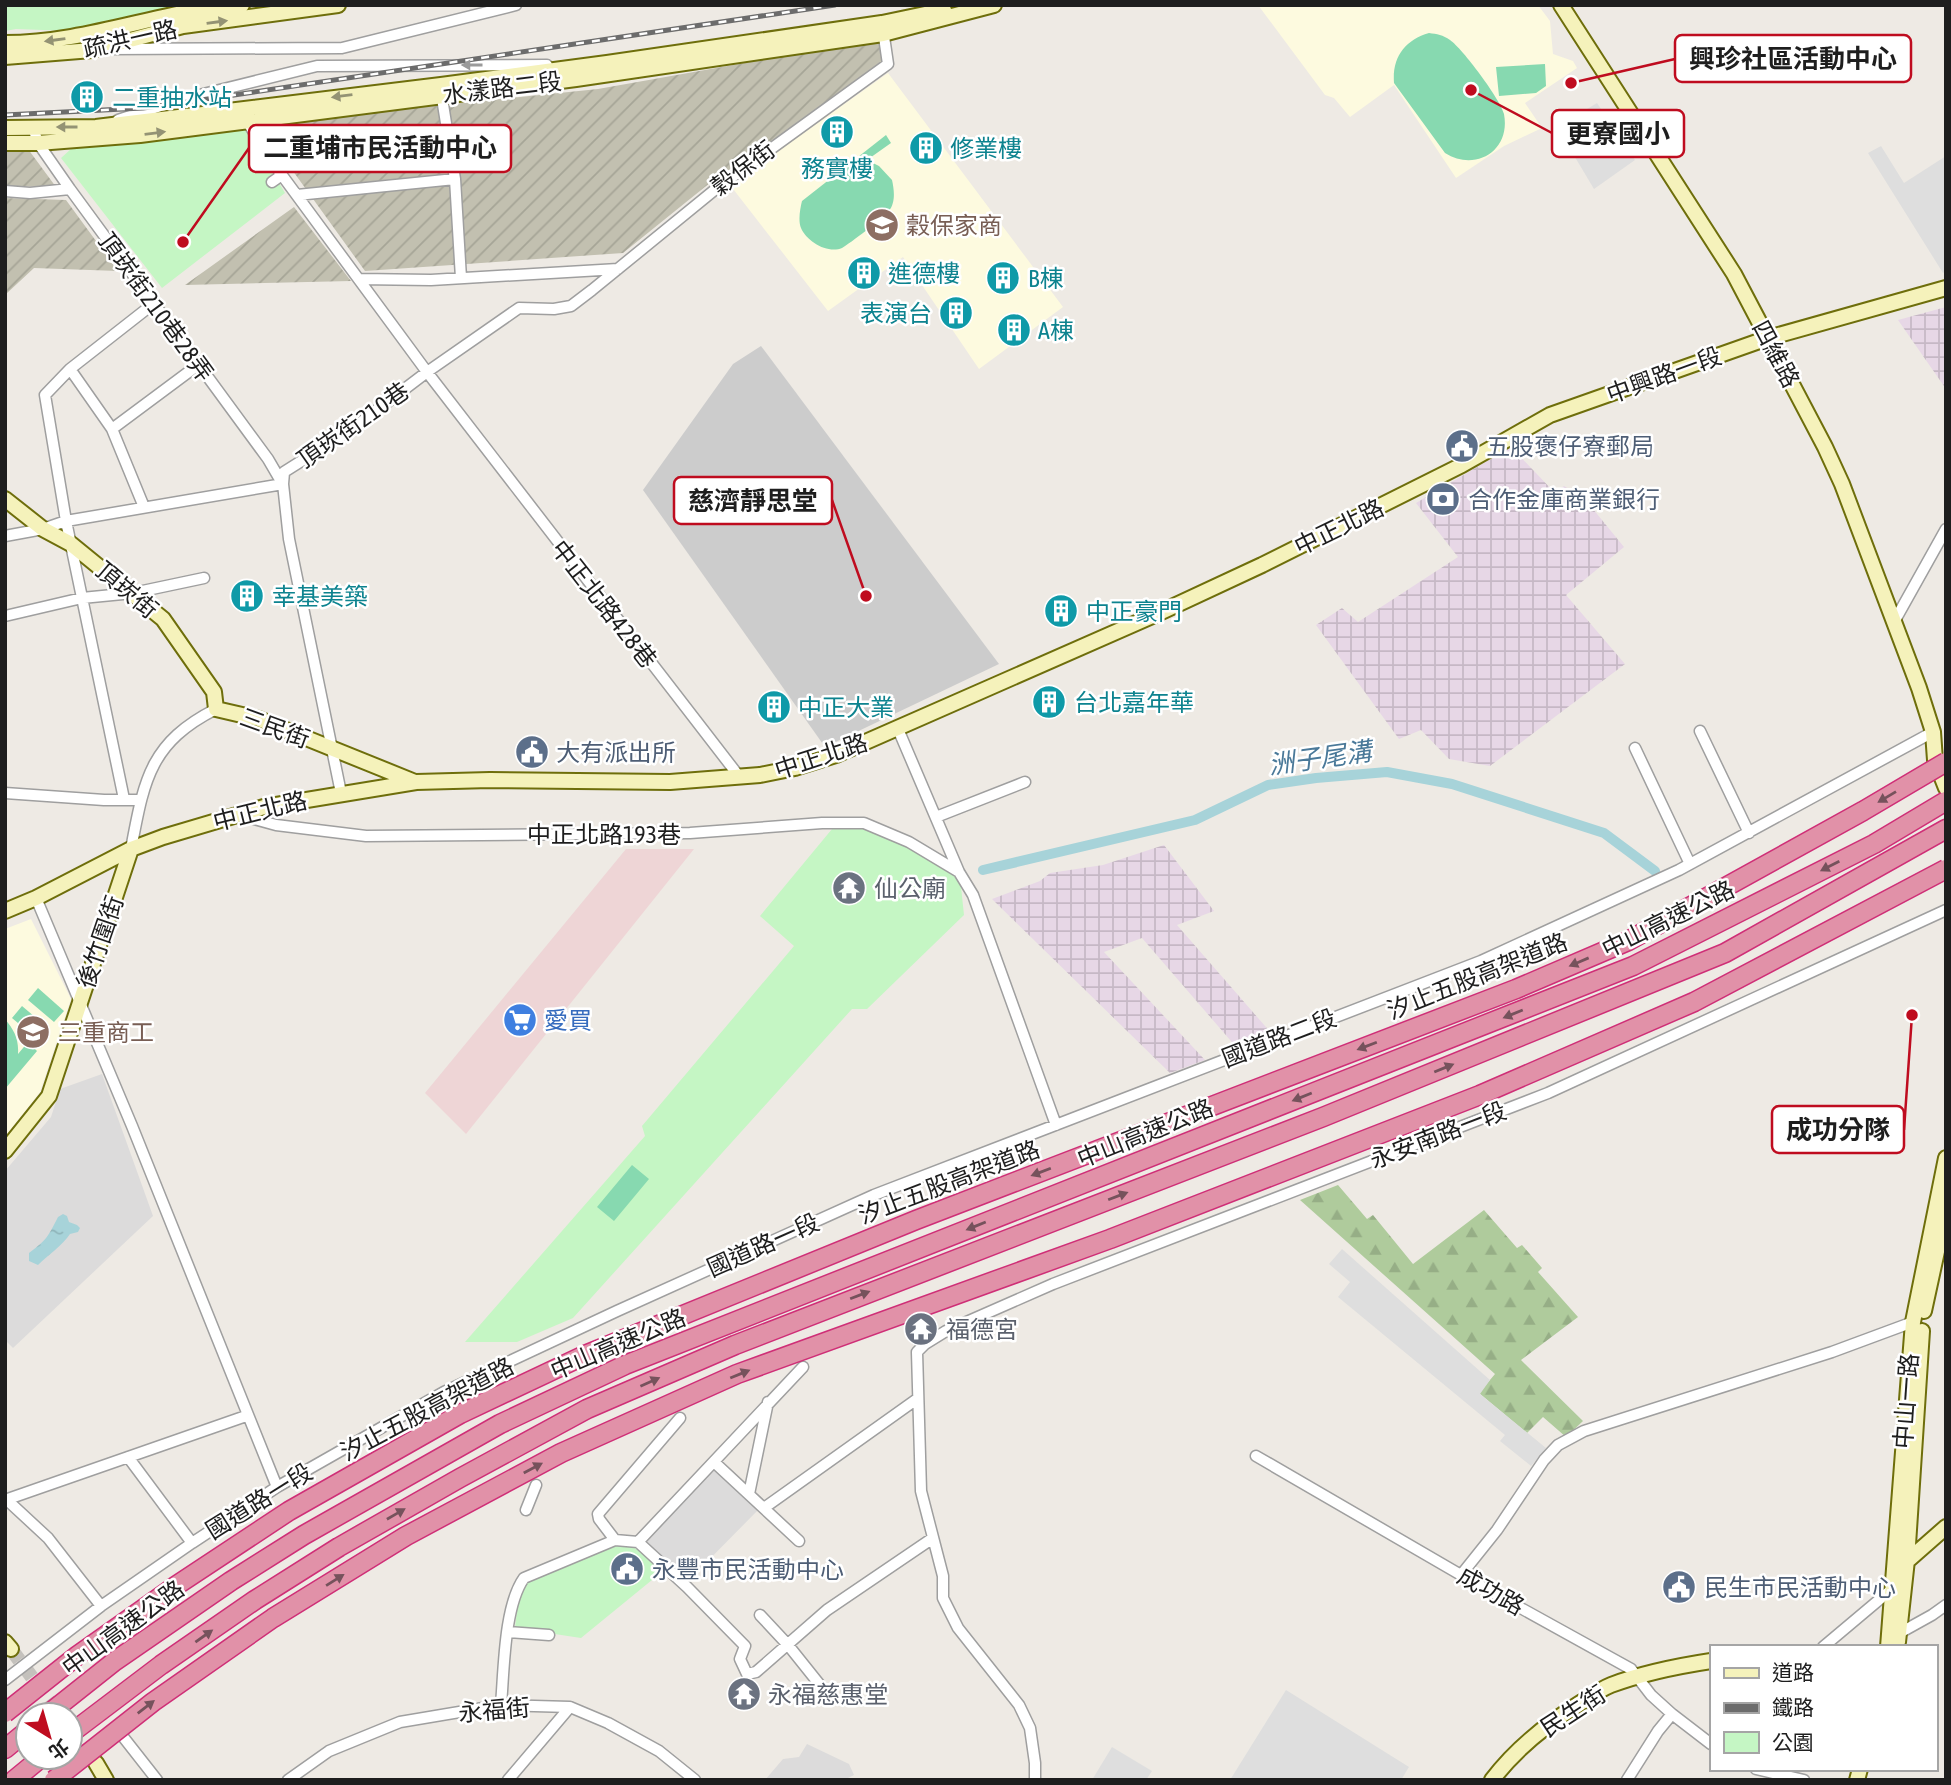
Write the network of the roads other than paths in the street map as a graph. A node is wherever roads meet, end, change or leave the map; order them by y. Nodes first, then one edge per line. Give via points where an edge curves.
1 (242, 5) edge
2 (338, 5) edge
3 (516, 5) edge
4 (967, 5) edge
5 (994, 5) edge
6 (1561, 5) edge
7 (882, 28) junction
8 (5, 43) edge
9 (342, 48) junction
10 (92, 50) junction
11 (5, 57) edge
12 (590, 65) junction
13 (347, 66) junction
14 (441, 90) junction
15 (247, 121) junction
16 (33, 127) junction
17 (96, 127) junction
18 (5, 128) edge
19 (5, 143) edge
20 (38, 143) junction
21 (282, 175) junction
22 (455, 179) junction
23 (272, 182) dead end
24 (70, 189) junction
25 (5, 191) edge
26 (297, 195) junction
27 (619, 269) junction
28 (461, 278) junction
29 (359, 279) junction
30 (1946, 288) edge
31 (153, 304) junction
32 (571, 306) joint
33 (1768, 338) junction
34 (198, 365) junction
35 (70, 369) junction
36 (427, 372) junction
37 (112, 429) junction
38 (1435, 480) joint
39 (283, 484) junction
40 (5, 499) edge
41 (144, 507) junction
42 (65, 521) junction
43 (43, 529) junction
44 (1946, 529) edge
45 (5, 536) edge
46 (71, 544) junction
47 (204, 578) dead end
48 (133, 593) junction
49 (82, 598) junction
50 (5, 616) edge
51 (1894, 622) junction
52 (216, 709) junction
53 (898, 729) junction
54 (1700, 731) dead end
55 (1933, 732) junction
56 (1635, 748) dead end
57 (332, 750) junction
58 (1946, 750) edge
59 (1946, 762) edge
60 (738, 775) junction
61 (416, 782) junction
62 (1025, 782) dead end
63 (1946, 788) edge
64 (5, 793) edge
65 (341, 793) junction
66 (124, 799) junction
67 (140, 800) junction
68 (1939, 805) edge
69 (240, 815) junction
70 (936, 817) junction
71 (1943, 830) edge
72 (1749, 832) junction
73 (131, 849) junction
74 (1690, 863) junction
75 (1946, 869) edge
76 (958, 872) junction
77 (36, 898) junction
78 (1946, 910) edge
79 (5, 911) edge
80 (80, 1001) junction
81 (1056, 1125) junction
82 (5, 1151) edge
83 (1946, 1158) edge
84 (874, 1195) joint
85 (1946, 1210) edge
86 (1913, 1322) junction
87 (803, 1367) dead end
88 (917, 1399) junction
89 (768, 1402) junction
90 (246, 1416) junction
91 (680, 1418) dead end
92 (1256, 1456) dead end
93 (128, 1457) junction
94 (714, 1462) junction
95 (536, 1485) dead end
96 (277, 1488) junction
97 (749, 1494) junction
98 (6, 1500) edge
99 (764, 1508) junction
100 (526, 1510) dead end
101 (1946, 1527) edge
102 (933, 1538) junction
103 (615, 1540) junction
104 (799, 1541) dead end
105 (638, 1542) junction
106 (192, 1543) junction
107 (1906, 1560) junction
108 (1461, 1575) junction
109 (1892, 1590) junction
110 (1946, 1605) edge
111 (101, 1606) junction
112 (760, 1615) dead end
113 (508, 1632) junction
114 (549, 1635) dead end
115 (1894, 1641) edge
116 (788, 1645) junction
117 (1825, 1645) edge
118 (1710, 1661) edge
119 (1639, 1678) junction
120 (5, 1680) edge
121 (824, 1690) dead end
122 (65, 1701) edge
123 (501, 1705) junction
124 (570, 1707) junction
125 (5, 1713) edge
126 (1672, 1714) junction
127 (84, 1723) edge
128 (124, 1738) dead end
129 (1710, 1743) edge
130 (96, 1763) tunnel mouth
131 (1765, 1771) edge
132 (54, 1780) edge
133 (106, 1780) edge
134 (157, 1780) edge
135 (288, 1780) edge
136 (508, 1780) edge
137 (695, 1780) edge
138 (1035, 1780) edge
139 (1492, 1780) edge
140 (1627, 1780) edge
141 (1804, 1780) edge

1 -> 8 street, 疏洪一路 via 174,15 93,35
10 -> 2 street, 疏洪一路 via 183,26
3 - 9 street
4 - 7 street, 水漾路二段
5 - 7 street, 水漾路二段
6 - 33 street, 四維路 via 1734,274
7 - 12 street, 水漾路二段
7 - 14 street, 水漾路二段
7 - 27 street, 穀保街 via 888,64 717,188
9 - 10 street
9 - 13 street
10 - 11 street, 疏洪一路
12 -> 13 street
12 - 14 street, 水漾路二段
13 - 17 street via 317,66 179,100
14 - 15 street, 水漾路二段
14 -> 17 street, 水漾路二段
14 - 22 street
20 -> 15 street, 水漾路二段
15 - 21 street, 中正北路428巷
17 -> 16 street, 水漾路二段
16 - 18 street, 水漾路二段
16 - 20 street, 頂崁街210巷28弄
19 - 20 street, 水漾路二段
20 - 24 street, 頂崁街210巷28弄
21 - 23 street
21 - 26 street, 中正北路428巷
22 - 26 street
22 - 28 street
24 - 25 street
24 - 31 street, 頂崁街210巷28弄
26 - 29 street, 中正北路428巷
27 - 28 street
27 - 32 street, 穀保街
28 - 29 street
29 - 36 street, 中正北路428巷
30 - 33 street, 中興路一段
31 - 34 street, 頂崁街210巷28弄
31 - 35 street
32 - 36 street, 頂崁街210巷 via 519,308
33 - 38 street, 中興路一段 via 1550,415
33 - 51 street, 四維路 via 1838,476
34 - 37 street
34 - 39 street, 頂崁街210巷28弄
35 - 37 street
35 - 42 street via 45,395
36 - 39 street, 頂崁街210巷 via 352,429 284,472
36 - 60 street, 中正北路428巷
37 - 41 street
38 - 53 street, 中正北路 via 1182,603
39 - 41 street, 頂崁街210巷
39 - 57 street via 289,539
40 - 43 street, 頂崁街
41 - 42 street, 頂崁街210巷
42 - 43 street, 頂崁街210巷
42 - 46 street
43 - 45 street, 頂崁街210巷
43 - 46 street, 頂崁街
44 - 51 street
46 - 48 street, 頂崁街
46 - 49 street
47 - 48 street
48 - 49 street
48 - 52 street, 頂崁街 via 163,619 214,692
49 - 50 street
49 - 66 street
51 - 55 street, 四維路
52 - 57 street, 三民街 via 259,719
52 - 67 street, 三民街 via 193,721 155,760
53 - 60 street, 中正北路 via 795,768
53 - 70 street
54 - 72 street
55 - 58 street, 四維路
55 - 63 street, 四維路 via 1935,760
55 - 72 street, 國道路二段
56 - 74 street
57 - 61 street, 三民街
57 - 65 street
59 -> 125 highway, 汐止五股高架道路, bridge via 1628,940 1516,989 916,1220 585,1355 460,1414 289,1511 78,1655
60 - 61 street, 中正北路 via 670,782
61 - 65 street, 中正北路
62 - 70 street
64 - 66 street
65 - 69 street, 中正北路
66 - 67 street
67 - 73 street, 後竹圍街
68 -> 122 highway, 中山高速公路 via 1874,844 1633,966 625,1364 500,1424 304,1535 115,1661
69 - 73 street, 中正北路
69 - 76 street, 中正北路193巷 via 276,825 366,836 690,834 864,823 909,842
70 - 76 street
127 -> 71 highway, 中山高速公路 via 276,1587 447,1485 587,1409 735,1345 1323,1117 1724,953
72 - 74 street, 國道路二段
73 - 77 street, 中正北路
73 - 80 street, 後竹圍街
74 - 81 street, 國道路二段 via 1481,961
132 -> 75 highway, bridge via 153,1702 273,1618 405,1536 561,1453 737,1374 1110,1239 1480,1096 1694,1002
76 - 81 street via 977,905
77 - 79 street, 中正北路
77 - 80 street
78 - 88 street, 永安南路一段 via 1548,1093 1054,1284 946,1331 917,1352
80 - 82 street, 後竹圍街 via 49,1096
80 - 90 street
81 - 84 street, 國道路二段
83 - 86 street, 中山一路
84 - 96 street, 國道路一段 via 444,1392
85 - 107 street, 中山一路 via 1921,1335
86 - 108 street via 1584,1431 1558,1445
86 - 109 street, 中山一路
87 - 89 street
88 - 99 street
88 - 102 street via 921,1491
89 - 94 street
89 - 97 street
90 - 93 street
90 - 96 street
91 - 103 street via 598,1514
92 - 108 street, 成功路
93 - 98 street
93 - 106 street
94 - 97 street
94 - 105 street
95 - 100 street
96 - 106 street, 國道路一段
97 - 99 street
98 - 111 street via 48,1538
99 - 104 street
101 - 107 street
102 - 116 street via 828,1610
102 - 138 street via 943,1576 943,1598 958,1628 1019,1705 1030,1728
103 - 105 street
103 - 113 street via 524,1578 515,1590
105 - 116 street via 745,1646 740,1659 747,1674 756,1672
106 - 111 street, 國道路一段
107 - 109 street
107 - 115 street, 中山一路
108 - 119 street, 成功路 via 1631,1669
109 - 115 street, 中山一路
109 - 117 street
110 - 115 street
111 - 120 street, 國道路一段
112 - 116 street
113 - 114 street
113 - 123 street
116 - 121 street
118 - 119 street, 民生街
119 - 126 street, 成功路
119 - 139 street, 民生街 via 1609,1685 1556,1718 1506,1761
123 - 124 street, 永福街
123 - 135 street, 永福街 via 400,1722 329,1751
124 - 136 street
124 - 137 street, 永福街 via 659,1751
126 - 129 street, 成功路
126 - 140 street
128 - 134 street
130 - 133 street
131 - 141 street

